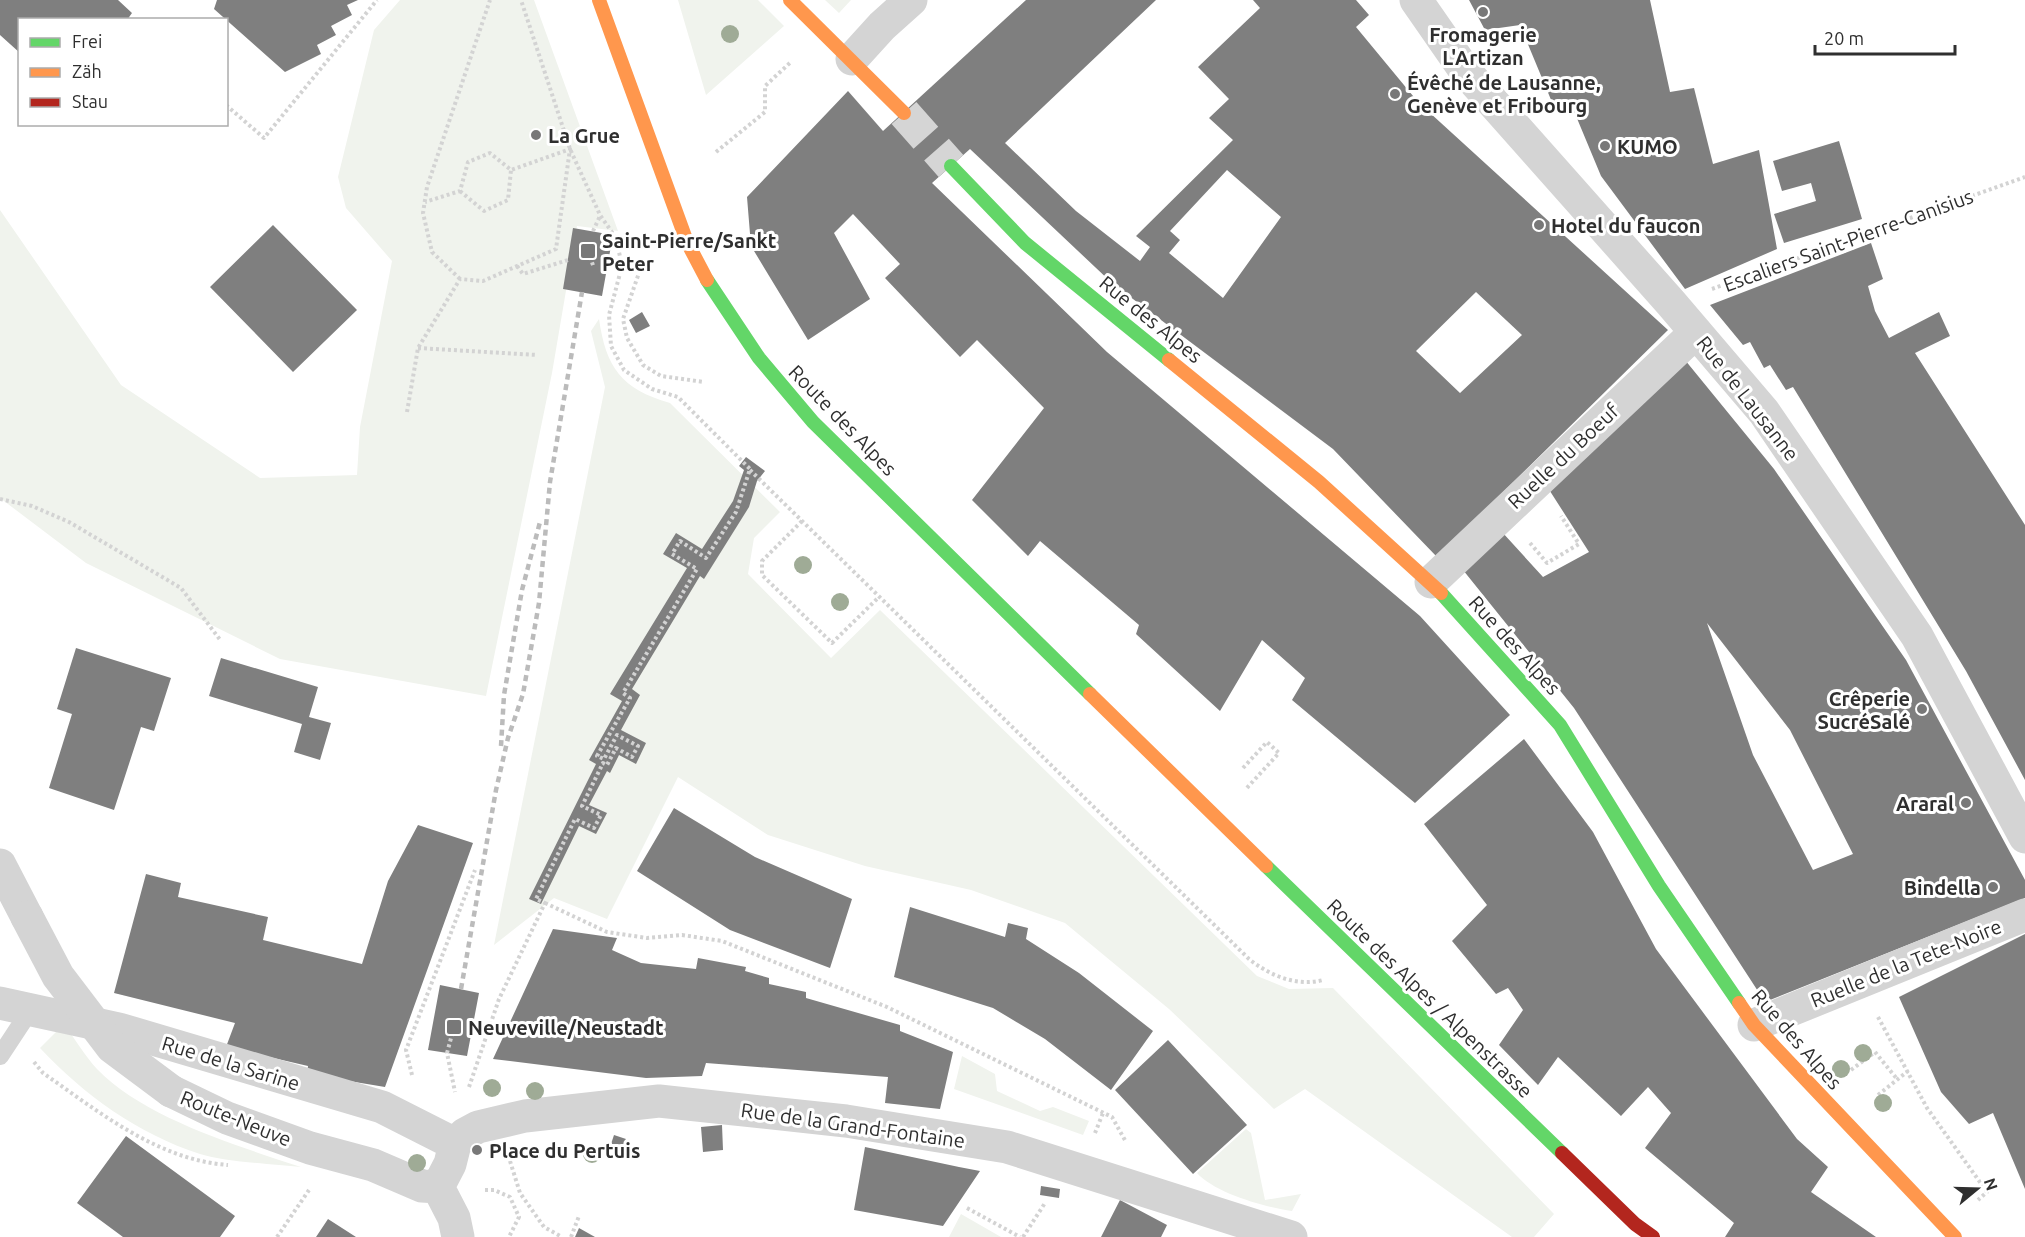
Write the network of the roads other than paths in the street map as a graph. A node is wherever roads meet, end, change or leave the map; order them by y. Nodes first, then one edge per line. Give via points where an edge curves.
1 (599, 0) edge
2 (790, 0) edge
3 (911, 0) edge
4 (1416, 0) edge
5 (852, 59) junction
6 (904, 113) tunnel mouth
7 (951, 166) tunnel mouth
8 (1696, 332) junction
9 (1431, 582) junction
10 (1181, 784) joint
11 (2025, 837) edge
12 (0, 865) edge
13 (2025, 915) edge
14 (16, 1006) edge
15 (1754, 1025) junction
16 (0, 1056) edge
17 (455, 1144) junction
18 (438, 1186) junction
19 (1951, 1233) edge
20 (458, 1237) edge
21 (1291, 1237) edge
22 (1653, 1237) edge

1 - 10 street, Route des Alpes via 687,242 716,297 759,358 813,422
2 - 5 street
3 - 5 street
4 - 8 street, Rue de Lausanne via 1466,72
5 - 6 street
7 - 9 street, Rue des Alpes via 1025,243 1319,482
8 - 9 street, Ruelle du Boeuf
8 - 11 street, Rue de Lausanne via 1764,412 1917,636
9 - 15 street, Rue des Alpes via 1560,725 1659,886
10 - 22 street, Route des Alpes / Alpenstrasse via 1635,1224
12 - 18 street, Route-Neuve, bridge via 58,976 106,1039 146,1075 237,1122 373,1165 422,1186
13 - 15 street, Ruelle de la Tete-Noire
14 - 16 lane
14 - 17 street, Rue de la Sarine via 118,1029 382,1107
15 - 19 street, Rue des Alpes
17 - 18 street
17 - 21 street, Rue de la Grand-Fontaine via 478,1126 495,1122 660,1101 846,1121 996,1145
18 - 20 street via 454,1218

